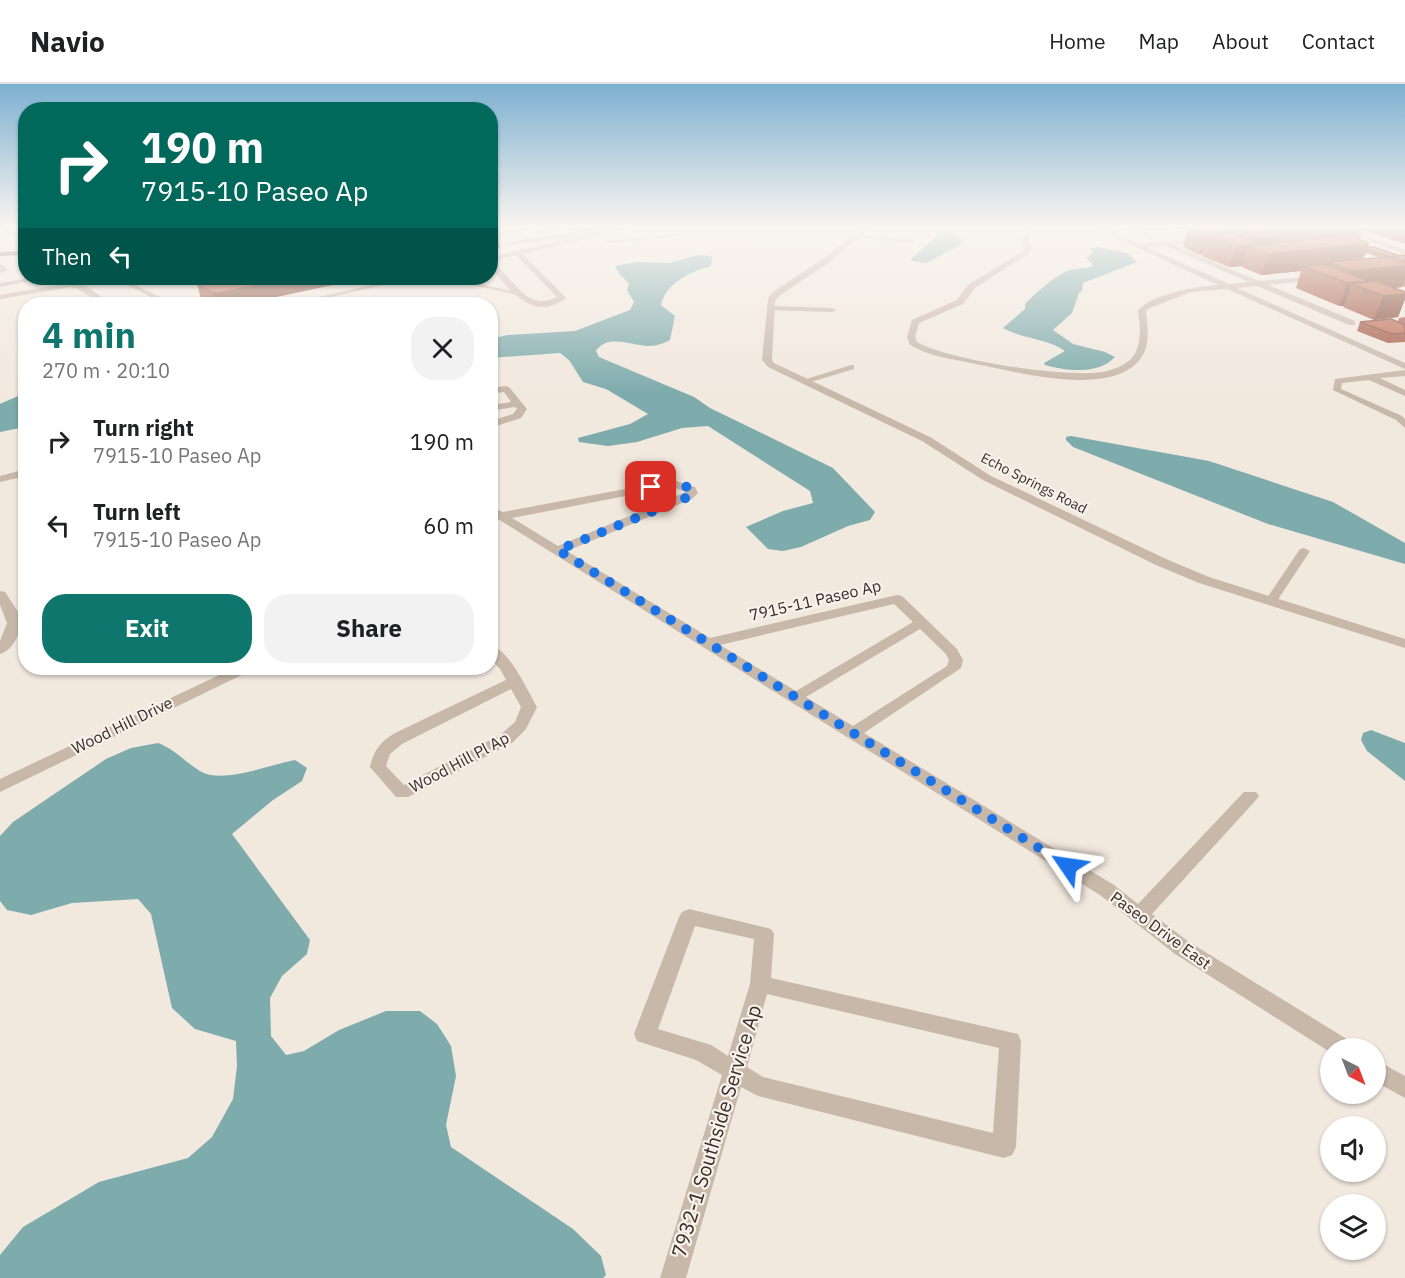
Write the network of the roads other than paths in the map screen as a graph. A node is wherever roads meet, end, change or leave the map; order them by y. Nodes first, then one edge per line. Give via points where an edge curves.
1 (18, 282) edge
2 (508, 282) edge
3 (546, 282) edge
4 (794, 282) edge
5 (979, 282) edge
6 (1216, 282) edge
7 (1254, 282) edge
8 (1281, 282) edge
9 (1259, 284) junction
10 (0, 285) edge
11 (71, 285) edge
12 (71, 285) edge
13 (130, 285) edge
14 (378, 285) edge
15 (479, 285) edge
16 (1228, 287) junction
17 (518, 293) junction
18 (0, 297) edge
19 (97, 297) edge
20 (161, 297) edge
21 (324, 297) edge
22 (771, 308) junction
23 (832, 310) dead end
24 (1352, 323) dead end
25 (1405, 355) edge
26 (1386, 357) junction
27 (1405, 366) edge
28 (851, 367) dead end
29 (1405, 373) edge
30 (1370, 377) junction
31 (804, 381) junction
32 (498, 390) edge
33 (1405, 393) edge
34 (517, 404) junction
35 (498, 407) edge
36 (498, 422) edge
37 (1405, 425) edge
38 (18, 464) edge
39 (0, 469) edge
40 (18, 474) edge
41 (0, 478) edge
42 (498, 513) edge
43 (498, 514) edge
44 (558, 550) junction
45 (1304, 551) dead end
46 (0, 596) edge
47 (1271, 601) junction
48 (921, 623) junction
49 (709, 643) junction
50 (1405, 644) edge
51 (0, 650) edge
52 (498, 657) edge
53 (230, 675) edge
54 (514, 682) junction
55 (796, 697) junction
56 (854, 732) junction
57 (0, 786) edge
58 (1250, 796) dead end
59 (1140, 914) junction
60 (760, 984) junction
61 (1326, 1038) edge
62 (732, 1071) junction
63 (1386, 1076) edge
64 (1405, 1088) edge
65 (673, 1278) edge

1 - 10 street
2 - 17 street
3 - 17 street via 562,298 548,305 526,301
4 - 22 street via 776,294
5 - 16 street via 960,302 915,322 913,343 940,353 1028,372 1073,376 1105,373 1133,363 1146,338 1143,308 1190,291
6 - 16 street
7 - 9 street
8 - 9 street
9 - 16 street
9 - 24 street
11 - 18 street
12 - 19 street
13 - 20 street via 149,287
14 - 21 street
15 - 17 lane
16 - 26 street
22 - 23 lane
22 - 31 street, Echo Springs Road via 767,360 776,369
25 - 26 street
26 - 27 street
28 - 31 lane
29 - 30 lane
30 - 33 lane
30 - 37 lane via 1338,381 1337,390 1398,418
31 - 47 street, Echo Springs Road via 940,447 987,478 1161,562
32 - 34 street via 506,389
34 - 35 street
34 - 36 street via 522,409 517,416
38 - 39 street
40 - 41 street
42 - 44 street via 673,483 691,489 688,497
43 - 44 street, Paseo Drive East
44 - 49 street, Paseo Drive East
45 - 47 lane
46 - 51 street via 12,612 15,624 11,638
47 - 50 street, Echo Springs Road
48 - 49 street, 7915-11 Paseo Ap via 897,599
48 - 55 street
48 - 56 street, 7915-11 Paseo Ap via 952,652 954,668
49 - 55 street, Paseo Drive East
52 - 54 street
53 - 57 street, Wood Hill Drive
54 - 54 street, Wood Hill Pl Ap via 529,708 519,729 506,739 402,793 378,767 379,755 387,745
55 - 56 street, Paseo Drive East
56 - 59 street, Paseo Drive East
58 - 59 street
59 - 61 street, Paseo Drive East via 1182,948
60 - 62 street, 7932-1 Southside Service Ap
60 - 62 street, 7932-1 Southside Service Ap via 764,934 688,917 645,1034 703,1052
60 - 62 street via 1010,1041 1004,1147 758,1086
62 - 65 street, 7932-1 Southside Service Ap
63 - 64 street

